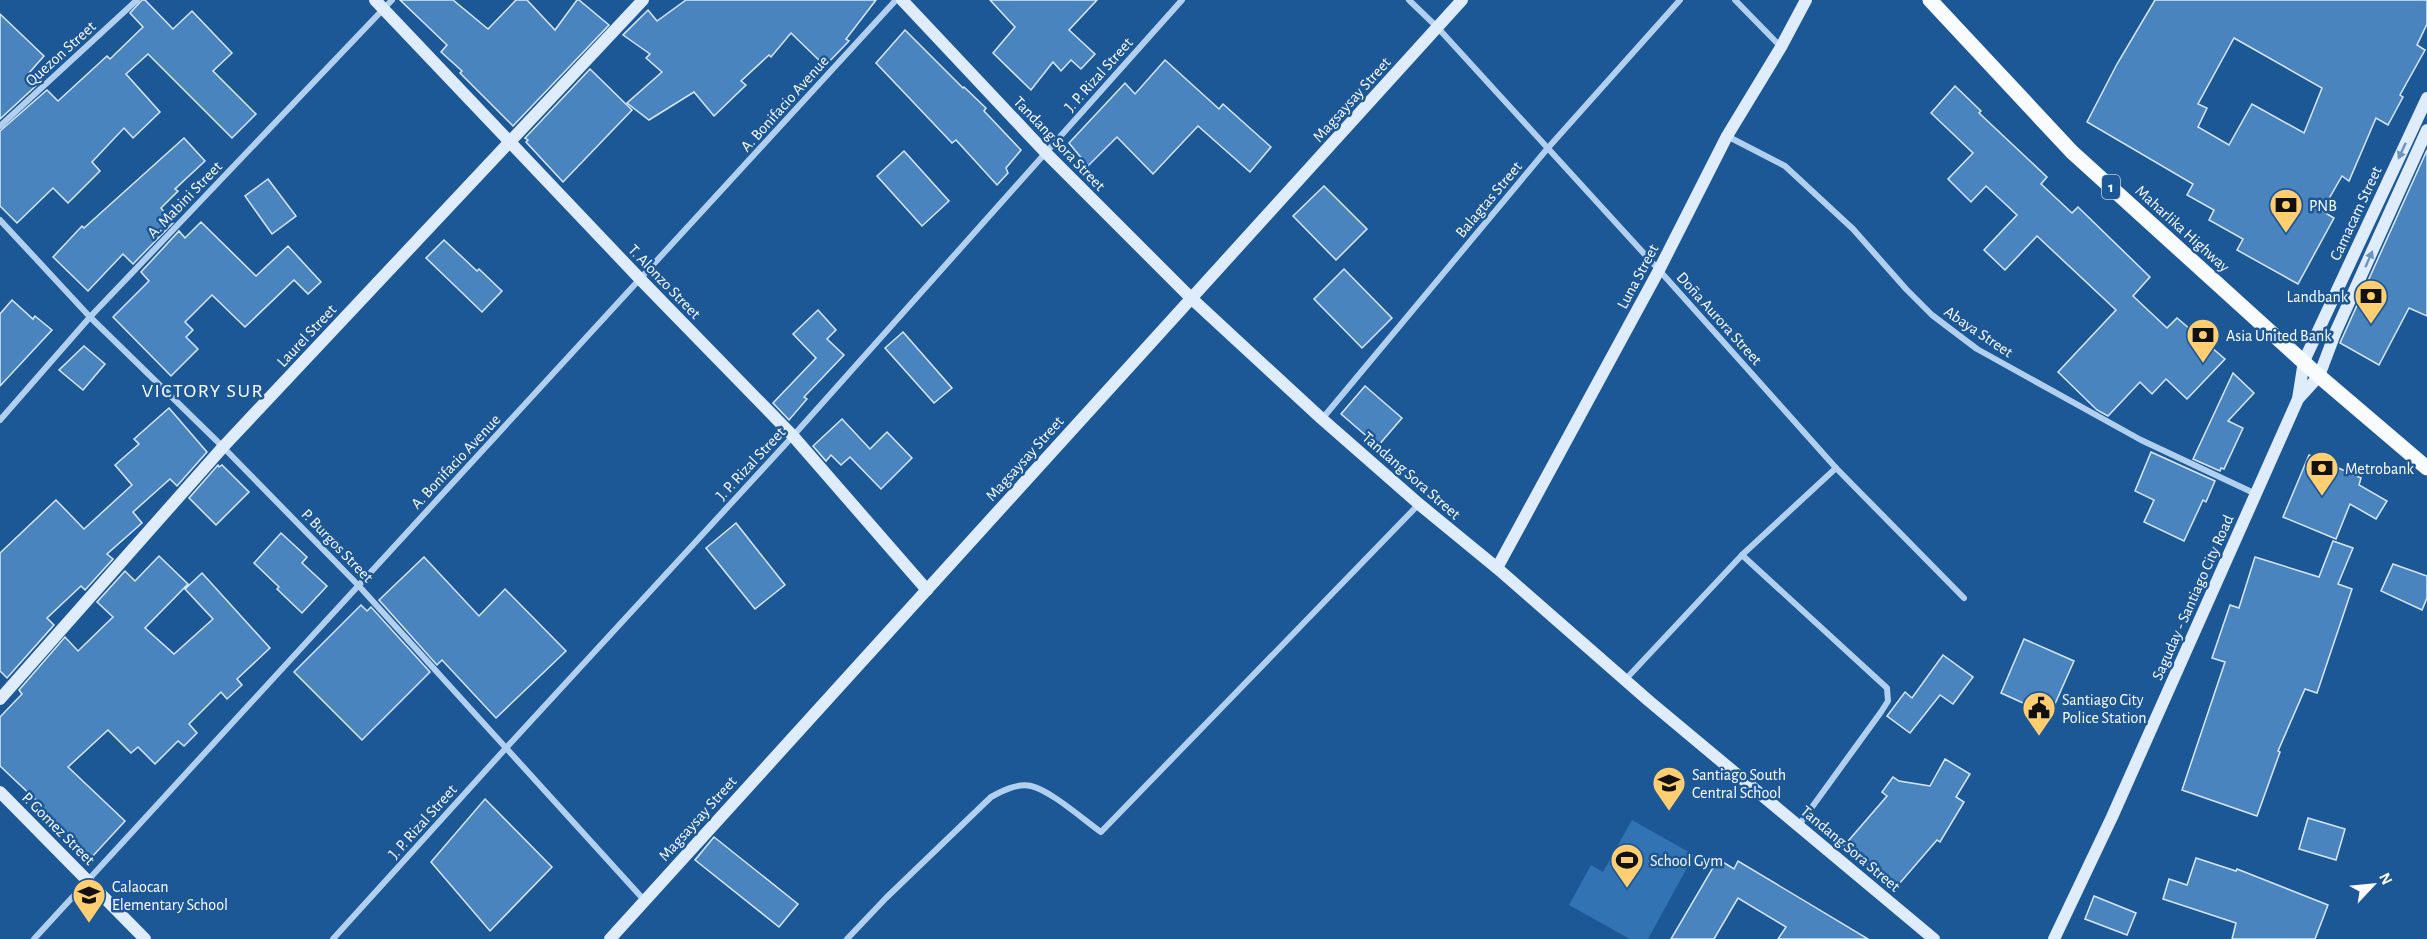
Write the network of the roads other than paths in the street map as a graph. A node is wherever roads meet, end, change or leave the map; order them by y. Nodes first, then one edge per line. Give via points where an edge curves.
1 (137, 0) edge
2 (643, 0) edge
3 (896, 0) edge
4 (902, 0) edge
5 (1182, 0) edge
6 (1409, 0) edge
7 (1462, 0) edge
8 (1680, 0) edge
9 (1735, 0) edge
10 (1806, 0) edge
11 (1929, 0) edge
12 (384, 3) edge
13 (1438, 28) junction
14 (1781, 47) junction
15 (2427, 98) edge
16 (2424, 112) edge
17 (0, 126) edge
18 (2427, 130) edge
19 (1727, 136) junction
20 (509, 140) junction
21 (1546, 149) junction
22 (1046, 153) junction
23 (0, 220) edge
24 (1659, 270) junction
25 (640, 280) junction
26 (1191, 298) junction
27 (90, 318) junction
28 (2304, 361) junction
29 (2319, 376) junction
30 (2298, 399) junction
31 (1322, 419) junction
32 (0, 420) edge
33 (793, 436) junction
34 (223, 447) junction
35 (1836, 468) junction
36 (2427, 468) edge
37 (2256, 494) junction
38 (1419, 504) junction
39 (1743, 555) junction
40 (1497, 568) junction
41 (358, 585) junction
42 (927, 590) junction
43 (1964, 598) dead end
44 (1625, 680) junction
45 (0, 699) edge
46 (506, 748) junction
47 (0, 792) edge
48 (1799, 825) junction
49 (87, 880) junction
50 (645, 901) junction
51 (34, 939) edge
52 (145, 939) edge
53 (333, 939) edge
54 (610, 939) edge
55 (847, 939) edge
56 (1934, 939) edge
57 (2054, 939) edge

1 - 17 street, Quezon Street
2 - 20 street, Laurel Street
3 - 25 street, A. Bonifacio Avenue
4 - 22 street, Tandang Sora Street
5 - 22 street, J. P. Rizal Street
6 - 13 street, Doña Aurora Street
7 - 13 street, Magsaysay Street
8 - 21 street, Balagtas Street
9 - 14 street
10 - 14 street, Luna Street
11 - 28 main road, Maharlika Highway / 1 via 2072,152
12 - 20 street, T. Alonzo Street
12 - 27 street, A. Mabini Street
13 - 21 street, Doña Aurora Street
13 - 26 street, Magsaysay Street
14 - 19 street, Luna Street
15 - 16 street, Camacam Street
16 -> 28 street, Camacam Street
29 -> 18 street, Camacam Street
19 - 24 street, Luna Street
19 - 37 street, Abaya Street via 1785,166 1853,229 1932,315 1977,349 2141,440
20 - 25 street, T. Alonzo Street
20 - 34 street, Laurel Street
21 - 24 street, Doña Aurora Street
21 - 31 street, Balagtas Street
22 - 26 street, Tandang Sora Street
22 - 33 street, J. P. Rizal Street
23 - 27 street, P. Burgos Street
24 - 35 street, Doña Aurora Street
24 - 40 street, Luna Street
25 - 33 street, T. Alonzo Street
25 - 41 street, A. Bonifacio Avenue
26 - 31 street, Tandang Sora Street
26 - 42 street, Magsaysay Street
27 - 32 street, A. Mabini Street
27 - 34 street, P. Burgos Street
28 - 29 main road, Maharlika Highway / 1
28 - 30 street, Camacam Street
29 - 30 street, Camacam Street
29 - 36 main road, Maharlika Highway / 1
30 - 37 street, Saguday - Santiago City Road
31 - 38 street, Tandang Sora Street
33 - 42 street, T. Alonzo Street
33 - 46 street, J. P. Rizal Street
34 - 41 street, P. Burgos Street
34 - 45 street, Laurel Street
35 - 39 street
35 - 43 street, Doña Aurora Street
37 - 57 street, Saguday - Santiago City Road
38 - 40 street, Tandang Sora Street
38 - 55 street via 1101,832 1043,791 1029,785 1010,788 991,797
39 - 44 street
39 - 48 street via 1887,688 1888,702
40 - 44 street, Tandang Sora Street
41 - 46 street, P. Burgos Street
41 - 49 street, A. Bonifacio Avenue
42 - 50 street, Magsaysay Street
44 - 48 street, Tandang Sora Street
46 - 50 street, P. Burgos Street
46 - 53 street, J. P. Rizal Street
47 - 49 street, P. Gomez Street
48 - 56 street, Tandang Sora Street
49 - 51 street, A. Bonifacio Avenue
49 - 52 street, P. Gomez Street
50 - 54 street, Magsaysay Street

